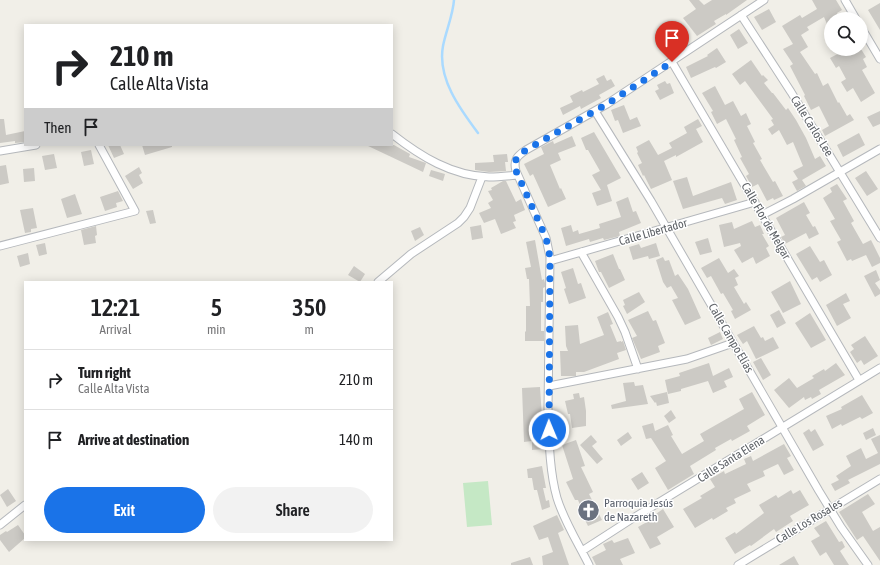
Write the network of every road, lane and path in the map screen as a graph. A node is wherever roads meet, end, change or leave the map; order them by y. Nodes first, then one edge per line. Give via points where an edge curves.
1 (764, 0) edge
2 (845, 0) edge
3 (852, 12) edge
4 (741, 15) junction
5 (868, 39) edge
6 (880, 59) edge
7 (672, 62) junction
8 (595, 110) junction
9 (393, 135) edge
10 (30, 146) edge
11 (100, 146) edge
12 (880, 149) edge
13 (0, 151) edge
14 (840, 172) junction
15 (517, 175) junction
16 (482, 176) junction
17 (755, 202) junction
18 (762, 215) junction
19 (667, 228) junction
20 (880, 238) edge
21 (0, 246) edge
22 (581, 252) junction
23 (550, 261) junction
24 (379, 281) edge
25 (733, 343) junction
26 (880, 368) edge
27 (638, 369) junction
28 (859, 380) junction
29 (549, 386) junction
30 (782, 427) junction
31 (880, 479) edge
32 (24, 506) edge
33 (830, 509) junction
34 (0, 525) edge
35 (582, 552) junction
36 (589, 565) edge
37 (738, 565) edge
38 (868, 565) edge

1 - 4 street
2 - 3 street
4 - 7 street
4 - 14 street, Calle Carlos Lee
5 - 6 street
7 - 8 street
7 - 17 street, Calle Flor de Melgar
8 - 15 street via 517,157 514,164
8 - 19 street, Calle Campo Elías
9 - 16 street via 431,161 464,173
10 - 13 street
11 - 21 street via 135,211
12 - 14 street
14 - 18 street
14 - 20 street, Calle Carlos Lee
15 - 16 street
15 - 23 street via 546,238
16 - 24 street via 464,217 411,254
17 - 18 street, Calle Flor de Melgar
17 - 19 street, Calle Libertador
18 - 28 street, Calle Flor de Melgar
19 - 22 street, Calle Libertador
19 - 25 street, Calle Campo Elías
22 - 23 street, Calle Libertador
22 - 27 street via 618,317
23 - 29 street
25 - 27 street via 687,359
25 - 30 street, Calle Campo Elías
26 - 28 street, Calle Santa Elena
27 - 29 street
28 - 30 street, Calle Santa Elena
29 - 35 street via 549,430 554,483 565,519
30 - 33 street, Calle Campo Elías
30 - 35 street, Calle Santa Elena
31 - 33 street, Calle Los Rosales
32 - 34 street
33 - 37 street, Calle Los Rosales
33 - 38 street, Calle Campo Elías
35 - 36 street

